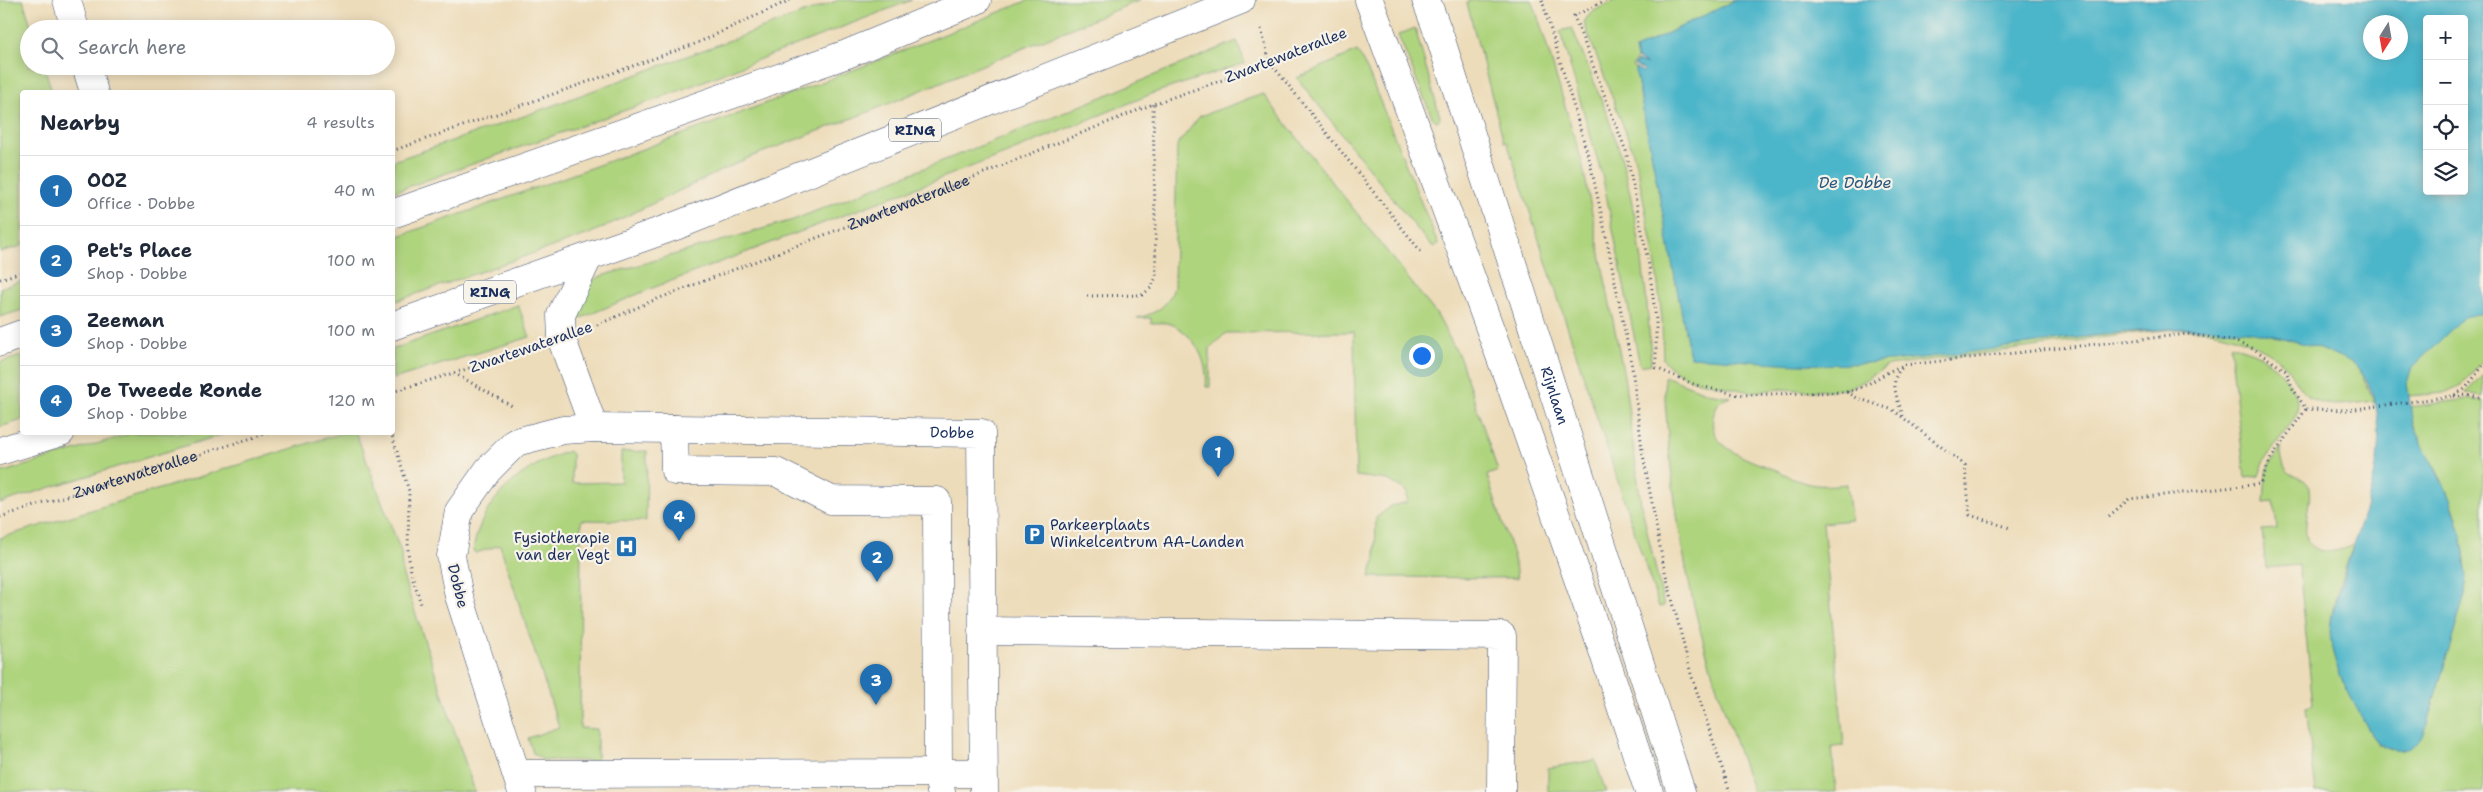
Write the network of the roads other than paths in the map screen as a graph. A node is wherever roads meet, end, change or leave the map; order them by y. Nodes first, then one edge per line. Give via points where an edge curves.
1 (68, 0) edge
2 (977, 0) edge
3 (1241, 0) edge
4 (1426, 0) edge
5 (1373, 10) edge
6 (73, 20) edge
7 (89, 75) edge
8 (93, 90) edge
9 (395, 213) edge
10 (588, 258) junction
11 (395, 325) edge
12 (20, 335) edge
13 (0, 342) edge
14 (594, 428) junction
15 (674, 429) junction
16 (51, 435) edge
17 (0, 451) edge
18 (982, 631) junction
19 (520, 783) edge
20 (939, 783) edge
21 (984, 783) edge
22 (1501, 792) edge
23 (1650, 792) edge
24 (1681, 792) edge

1 - 6 street
2 - 9 street via 847,54
3 - 10 street, RING
4 - 24 street, Rijnlaan
5 - 23 street via 1510,383
7 - 8 street
10 - 11 street, RING
10 - 14 street via 561,315 562,340
12 - 13 street
14 - 15 street, Dobbe
14 - 19 street, Dobbe via 563,430 516,442 488,470 459,511 451,556 459,596
15 - 18 street, Dobbe via 981,433
15 - 20 street via 675,471 776,472 831,500 937,501
16 - 17 street
18 - 21 street, Dobbe
18 - 22 street via 1502,636
19 - 20 street
20 - 21 street

